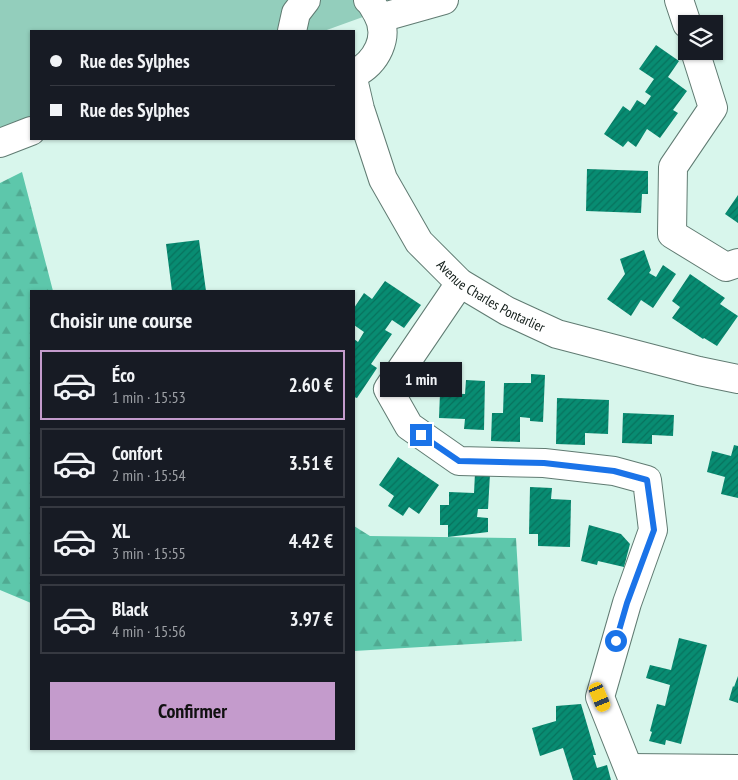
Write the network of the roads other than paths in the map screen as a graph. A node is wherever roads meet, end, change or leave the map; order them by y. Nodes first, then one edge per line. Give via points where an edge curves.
1 (306, 0) edge
2 (444, 0) edge
3 (679, 0) edge
4 (374, 9) edge
5 (683, 15) edge
6 (292, 30) edge
7 (698, 60) edge
8 (355, 74) edge
9 (355, 87) edge
10 (30, 131) edge
11 (0, 143) edge
12 (738, 263) edge
13 (460, 283) junction
14 (738, 379) edge
15 (738, 769) edge
16 (631, 774) edge

1 - 6 street via 296,13
2 - 4 street
3 - 5 street
4 - 8 street via 382,32 380,46 364,69
7 - 12 street via 713,108 673,167 672,234 726,267
9 - 13 street, Avenue Charles Pontarlier via 383,179 419,242
10 - 11 street
13 - 14 street, Avenue Charles Pontarlier via 507,311 557,334
13 - 16 street via 388,388 409,426 459,461 553,464 614,471 647,480 654,530 627,603 600,697
15 - 16 street

